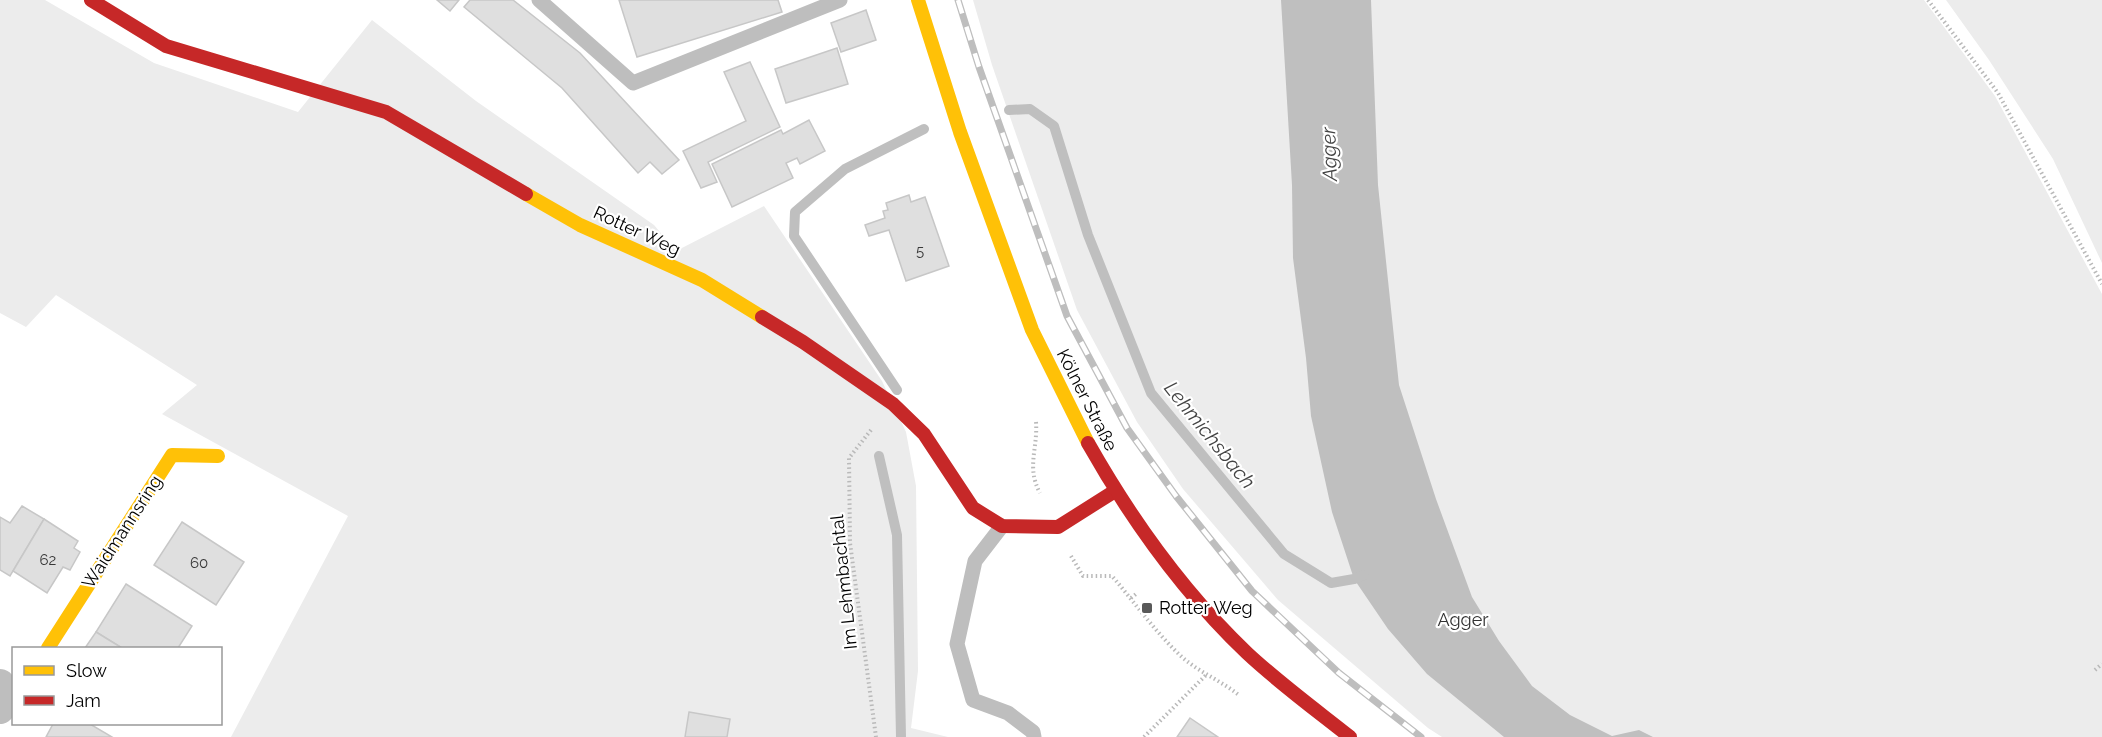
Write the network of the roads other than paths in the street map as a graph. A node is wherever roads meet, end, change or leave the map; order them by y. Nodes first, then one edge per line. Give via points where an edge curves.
1 (91, 0) edge
2 (539, 0) edge
3 (840, 0) edge
4 (918, 0) edge
5 (218, 456) dead end
6 (1115, 491) junction
7 (1002, 526) junction
8 (49, 647) edge
9 (1034, 737) edge
10 (1350, 737) edge

1 - 7 street, Rotter Weg via 166,46 386,112 580,225 702,280 803,342 892,404 924,434 973,508
2 - 3 lane via 633,83
4 - 6 street, Kölner Straße via 960,132 1032,330
5 - 8 street, Waidmannsring via 172,455
6 - 7 street via 1058,527
6 - 10 street, Kölner Straße via 1208,614 1248,654
7 - 9 lane via 975,561 957,644 974,700 1008,714 1033,732

